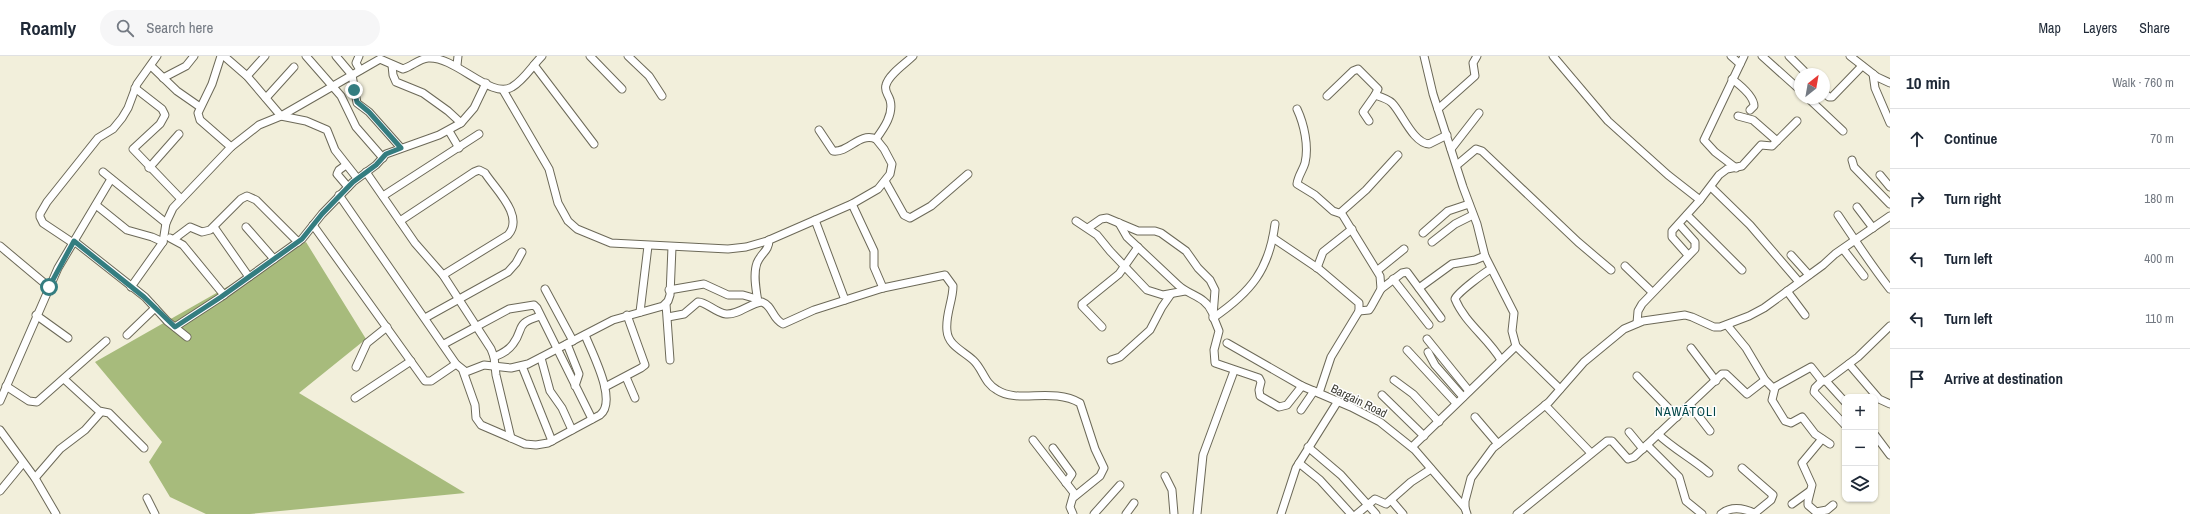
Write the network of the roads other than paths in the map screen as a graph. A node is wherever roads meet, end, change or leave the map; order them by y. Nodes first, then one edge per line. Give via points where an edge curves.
1 (157, 56) edge
2 (194, 56) edge
3 (223, 56) edge
4 (265, 56) edge
5 (306, 56) edge
6 (336, 56) edge
7 (359, 56) edge
8 (458, 56) edge
9 (542, 56) edge
10 (590, 56) edge
11 (628, 56) edge
12 (913, 56) edge
13 (1424, 56) edge
14 (1477, 56) edge
15 (1553, 56) edge
16 (1731, 56) edge
17 (1744, 56) edge
18 (1762, 56) edge
19 (1788, 56) edge
20 (1850, 56) edge
21 (381, 58) edge
22 (1740, 64) junction
23 (392, 65) junction
24 (457, 65) junction
25 (534, 65) junction
26 (151, 66) junction
27 (1862, 66) junction
28 (294, 67) dead end
29 (1801, 68) edge
30 (360, 70) junction
31 (1873, 74) junction
32 (352, 75) junction
33 (247, 76) junction
34 (163, 78) junction
35 (1732, 79) junction
36 (486, 83) junction
37 (1890, 83) edge
38 (1794, 85) edge
39 (332, 86) junction
40 (135, 88) junction
41 (622, 89) dead end
42 (503, 90) junction
43 (662, 96) dead end
44 (1327, 96) dead end
45 (1375, 96) junction
46 (1830, 97) edge
47 (266, 98) junction
48 (1814, 104) edge
49 (200, 108) junction
50 (1297, 109) dead end
51 (1438, 109) junction
52 (1750, 110) dead end
53 (1479, 113) dead end
54 (281, 116) junction
55 (1738, 116) dead end
56 (1369, 121) dead end
57 (1797, 121) dead end
58 (1890, 123) edge
59 (460, 124) junction
60 (449, 130) junction
61 (819, 130) dead end
62 (1843, 131) dead end
63 (179, 134) dead end
64 (479, 134) dead end
65 (1447, 135) junction
66 (876, 139) junction
67 (1777, 140) junction
68 (594, 144) dead end
69 (231, 147) junction
70 (401, 148) junction
71 (459, 148) junction
72 (1451, 149) junction
73 (1398, 155) dead end
74 (383, 158) junction
75 (1852, 160) dead end
76 (346, 165) junction
77 (1457, 165) junction
78 (150, 168) junction
79 (1736, 168) junction
80 (103, 172) dead end
81 (366, 172) junction
82 (968, 174) dead end
83 (1880, 175) dead end
84 (357, 178) junction
85 (111, 179) junction
86 (885, 181) junction
87 (1890, 186) edge
88 (348, 187) junction
89 (1710, 187) junction
90 (340, 196) junction
91 (383, 196) junction
92 (181, 199) junction
93 (1700, 200) junction
94 (852, 204) junction
95 (1469, 204) junction
96 (1890, 204) edge
97 (96, 205) junction
98 (1856, 207) dead end
99 (1340, 213) junction
100 (1474, 215) junction
101 (1687, 215) junction
102 (1838, 215) dead end
103 (1890, 216) edge
104 (815, 220) junction
105 (400, 221) junction
106 (1076, 221) dead end
107 (166, 223) junction
108 (1119, 223) junction
109 (1275, 224) dead end
110 (1679, 224) junction
111 (313, 225) junction
112 (214, 227) junction
113 (246, 227) dead end
114 (1088, 228) junction
115 (1873, 228) junction
116 (1352, 229) junction
117 (1423, 233) dead end
118 (1273, 238) junction
119 (164, 239) junction
120 (174, 239) junction
121 (769, 240) junction
122 (1854, 241) junction
123 (73, 242) junction
124 (298, 242) junction
125 (1432, 242) dead end
126 (0, 246) edge
127 (648, 246) junction
128 (672, 247) junction
129 (1138, 247) junction
130 (1404, 248) dead end
131 (1843, 249) junction
132 (522, 252) dead end
133 (1791, 255) dead end
134 (1485, 256) junction
135 (1688, 256) junction
136 (274, 259) junction
137 (1124, 266) junction
138 (1625, 266) dead end
139 (1317, 268) junction
140 (1491, 269) junction
141 (1378, 270) junction
142 (1611, 270) dead end
143 (1742, 270) dead end
144 (442, 275) junction
145 (1809, 275) junction
146 (1864, 276) dead end
147 (249, 277) junction
148 (1393, 279) junction
149 (1799, 282) junction
150 (49, 287) junction
151 (131, 287) junction
152 (882, 288) junction
153 (1419, 288) junction
154 (545, 289) dead end
155 (1381, 289) junction
156 (1890, 289) edge
157 (669, 290) junction
158 (1185, 291) junction
159 (1787, 291) junction
160 (1652, 292) junction
161 (1171, 294) junction
162 (224, 295) junction
163 (458, 300) junction
164 (845, 300) junction
165 (758, 301) junction
166 (666, 304) junction
167 (155, 308) junction
168 (1358, 311) junction
169 (640, 312) junction
170 (36, 315) junction
171 (1805, 315) dead end
172 (540, 316) junction
173 (627, 316) junction
174 (1213, 316) junction
175 (668, 317) junction
176 (425, 318) junction
177 (1441, 318) dead end
178 (1637, 322) junction
179 (1430, 325) dead end
180 (1727, 325) junction
181 (1890, 326) edge
182 (175, 327) junction
183 (387, 327) junction
184 (475, 327) junction
185 (1102, 327) dead end
186 (127, 335) dead end
187 (585, 335) junction
188 (187, 337) dead end
189 (68, 338) dead end
190 (1427, 339) dead end
191 (106, 342) dead end
192 (570, 342) junction
193 (1227, 343) dead end
194 (444, 344) junction
195 (1516, 346) junction
196 (1691, 348) dead end
197 (557, 349) junction
198 (1407, 350) dead end
199 (1428, 352) dead end
200 (494, 357) junction
201 (541, 358) junction
202 (411, 360) junction
203 (670, 360) dead end
204 (1111, 360) dead end
205 (1501, 360) junction
206 (456, 364) junction
207 (1848, 364) junction
208 (494, 366) junction
209 (522, 366) junction
210 (356, 367) dead end
211 (463, 371) junction
212 (1234, 371) junction
213 (1637, 376) dead end
214 (626, 377) junction
215 (64, 379) junction
216 (1394, 380) dead end
217 (1764, 380) junction
218 (1716, 381) junction
219 (1824, 381) junction
220 (6, 386) junction
221 (575, 386) junction
222 (1302, 386) junction
223 (605, 387) junction
224 (1775, 388) junction
225 (1560, 389) junction
226 (1469, 391) junction
227 (1317, 392) junction
228 (1382, 394) dead end
229 (1463, 397) junction
230 (355, 398) dead end
231 (635, 398) dead end
232 (1842, 399) edge
233 (0, 401) edge
234 (1338, 401) junction
235 (1456, 403) junction
236 (1890, 404) edge
237 (1545, 405) junction
238 (1690, 405) junction
239 (1301, 410) dead end
240 (101, 412) junction
241 (1475, 417) dead end
242 (1677, 417) junction
243 (592, 419) junction
244 (1439, 422) junction
245 (1842, 422) edge
246 (0, 430) edge
247 (572, 430) junction
248 (1710, 431) dead end
249 (1629, 432) dead end
250 (1658, 434) junction
251 (1424, 436) junction
252 (511, 438) junction
253 (1822, 439) junction
254 (1878, 439) edge
255 (1033, 440) dead end
256 (552, 441) junction
257 (1498, 444) junction
258 (1830, 444) dead end
259 (1308, 447) junction
260 (1412, 447) junction
261 (1645, 447) junction
262 (144, 448) dead end
263 (1053, 448) dead end
264 (1591, 454) junction
265 (1890, 455) edge
266 (1299, 462) junction
267 (23, 463) junction
268 (1742, 468) dead end
269 (1431, 469) junction
270 (1709, 473) dead end
271 (1165, 476) dead end
272 (35, 478) junction
273 (1066, 482) junction
274 (1120, 485) dead end
275 (1812, 489) junction
276 (0, 491) edge
277 (1074, 497) junction
278 (147, 498) dead end
279 (1391, 500) junction
280 (1134, 503) dead end
281 (1792, 504) dead end
282 (1368, 505) junction
283 (1833, 505) dead end
284 (1466, 511) edge
285 (56, 514) edge
286 (155, 514) edge
287 (1073, 514) edge
288 (1094, 514) edge
289 (1126, 514) edge
290 (1174, 514) edge
291 (1197, 514) edge
292 (1282, 514) edge
293 (1351, 514) edge
294 (1357, 514) edge
295 (1376, 514) edge
296 (1403, 514) edge
297 (1517, 514) edge
298 (1702, 514) edge
299 (1721, 514) edge
300 (1755, 514) edge

1 - 26 street
2 - 34 street via 186,66
3 - 33 street
3 - 49 street
4 - 33 street
5 - 39 street
6 - 32 street
7 - 30 street via 356,61
8 - 24 street
9 - 25 street
10 - 41 street
11 - 43 street via 649,76
12 - 66 street via 886,85 890,113
13 - 51 street
14 - 51 street via 1473,63 1475,76
15 - 93 street via 1608,121
16 - 22 street
17 - 22 street
18 - 38 street
19 - 29 street
20 - 27 street
21 - 23 street
21 - 30 street
22 - 35 street
23 - 24 street via 403,69 423,59 433,58
23 - 59 street via 392,75 396,82 423,93 448,110
24 - 36 street
25 - 42 street via 516,85
25 - 68 street
26 - 34 street
26 - 40 street
27 - 31 street
27 - 46 street
28 - 47 street
30 - 32 street
31 - 37 street
31 - 58 street via 1875,88
32 - 39 street
32 - 70 street via 355,100
33 - 47 street
34 - 49 street
35 - 52 street via 1754,102
35 - 79 street via 1704,140
36 - 42 street
36 - 59 street via 474,108
39 - 54 street
39 - 74 street via 345,102 356,127
40 - 78 street via 165,115 160,124 133,147 134,152
40 - 123 street via 122,118 113,129 98,138 40,214 43,224
42 - 127 street via 549,169 558,203 568,221 577,229 603,241
44 - 45 street via 1358,69 1378,89
45 - 56 street via 1363,112
45 - 65 street via 1392,102 1424,143 1429,144
47 - 54 street
48 - 62 street
49 - 69 street via 200,120
50 - 99 street via 1304,127 1306,151 1305,163 1297,184 1333,211
51 - 65 street
53 - 72 street
54 - 69 street via 254,128
54 - 76 street via 306,121 327,130 335,150
55 - 67 street via 1754,120
57 - 67 street
59 - 60 street
60 - 70 street
60 - 71 street
61 - 66 street via 833,150 841,150 864,138
63 - 78 street
64 - 71 street
65 - 72 street
66 - 86 street via 892,164
67 - 79 street via 1770,147 1761,145 1747,161
69 - 92 street
70 - 74 street
71 - 91 street
72 - 77 street
73 - 99 street via 1366,190
74 - 81 street
75 - 96 street via 1855,168
76 - 84 street
76 - 88 street via 337,174
77 - 95 street
77 - 142 street via 1476,150 1482,150
78 - 92 street
79 - 89 street via 1723,171
80 - 85 street
81 - 84 street
81 - 91 street
82 - 86 street via 931,206 910,218 904,214
83 - 87 street
84 - 88 street
85 - 97 street
85 - 107 street
86 - 94 street via 871,194
88 - 90 street
89 - 93 street
89 - 149 street via 1750,224
90 - 111 street
90 - 176 street
91 - 105 street
92 - 107 street via 170,211
93 - 101 street
94 - 104 street
94 - 152 street via 874,251 874,267
95 - 100 street
95 - 117 street via 1448,211
97 - 119 street via 127,230
97 - 123 street
98 - 115 street
99 - 116 street
100 - 125 street via 1455,224
100 - 134 street
101 - 110 street
101 - 143 street
102 - 122 street
103 - 115 street
104 - 121 street
104 - 164 street
105 - 144 street
105 - 144 street via 474,172 479,170 485,173 510,210 513,228 508,234
106 - 114 street
107 - 119 street
108 - 114 street via 1107,218
108 - 129 street via 1125,234
108 - 174 street via 1138,231 1155,230 1186,251 1214,286
109 - 118 street
110 - 135 street via 1696,246
110 - 135 street via 1672,231 1672,237
111 - 124 street
111 - 183 street
112 - 120 street via 206,232 190,227
112 - 124 street via 247,196 256,200
112 - 147 street
113 - 136 street
114 - 137 street via 1101,238
115 - 122 street
116 - 139 street via 1323,252
116 - 141 street
118 - 139 street
118 - 174 street via 1265,264 1252,286
119 - 120 street
119 - 151 street
120 - 162 street via 183,245
121 - 128 street via 728,250
121 - 165 street via 768,248 756,266
122 - 131 street
122 - 156 street
123 - 150 street
123 - 151 street
124 - 136 street
126 - 150 street
127 - 128 street
127 - 169 street
128 - 157 street
129 - 137 street
129 - 158 street
130 - 141 street
131 - 145 street
131 - 146 street
132 - 163 street via 508,272
133 - 145 street
134 - 140 street
134 - 153 street via 1452,264
135 - 160 street
136 - 147 street
137 - 161 street via 1147,290 1163,295
137 - 185 street via 1112,281 1082,304
138 - 160 street
139 - 168 street via 1355,298 1359,303
140 - 195 street via 1514,314 1512,331
140 - 205 street via 1458,293 1455,299 1466,318 1492,346
141 - 155 street
144 - 163 street
145 - 149 street
147 - 162 street
148 - 153 street via 1407,272
148 - 155 street
148 - 179 street
149 - 159 street
150 - 170 street
151 - 167 street
152 - 164 street
152 - 277 street via 945,275 951,281 953,290 946,324 947,333 956,346 978,365 990,386 1007,395 1055,395 1080,403 1104,468 1100,476
153 - 177 street
154 - 192 street
155 - 168 street via 1369,310
157 - 165 street via 704,284 728,295
157 - 166 street
158 - 161 street
158 - 174 street via 1206,301
159 - 171 street
159 - 180 street via 1756,313
160 - 178 street via 1638,311
161 - 204 street via 1150,330 1120,356
162 - 182 street
163 - 176 street
163 - 184 street
164 - 165 street via 783,324 774,317 766,303
165 - 175 street via 729,314 720,313 698,302 684,314
166 - 169 street
166 - 175 street
167 - 182 street
167 - 186 street
168 - 227 street via 1331,357
169 - 173 street
170 - 189 street
170 - 220 street
172 - 184 street via 534,305 518,306
172 - 197 street
172 - 200 street via 524,322 519,327 512,346
173 - 187 street
173 - 214 street via 645,365
174 - 212 street via 1219,331 1214,350 1215,363
175 - 203 street
176 - 194 street
178 - 180 street via 1685,315 1714,327
178 - 225 street via 1597,350
180 - 217 street via 1746,348
181 - 207 street
182 - 188 street
183 - 202 street
183 - 210 street via 367,343
184 - 194 street
184 - 200 street
187 - 192 street
187 - 223 street
190 - 226 street
191 - 215 street
192 - 197 street
192 - 221 street via 579,374
193 - 222 street, Bargain Road
194 - 206 street
195 - 205 street
195 - 225 street
196 - 218 street
197 - 201 street
197 - 221 street
198 - 235 street
199 - 229 street via 1435,365
200 - 208 street
201 - 209 street
201 - 247 street via 550,391 562,408
202 - 206 street via 428,382
202 - 230 street
205 - 226 street
206 - 211 street
207 - 219 street
207 - 236 street via 1879,399
208 - 209 street
208 - 211 street via 484,365
208 - 252 street
209 - 256 street
211 - 252 street via 478,421 486,429
212 - 222 street via 1259,378 1260,396 1279,407 1287,405
212 - 291 street via 1203,454
213 - 242 street
214 - 223 street
214 - 231 street
215 - 220 street via 35,402
215 - 240 street
216 - 244 street via 1413,394
217 - 218 street via 1748,394 1724,373
217 - 224 street
218 - 238 street
219 - 224 street via 1811,367
219 - 232 street
219 - 245 street via 1814,392
220 - 233 street
221 - 243 street
222 - 227 street, Bargain Road
223 - 243 street via 608,399 606,409
224 - 253 street via 1772,400 1785,421 1791,423 1802,417
225 - 237 street
226 - 229 street
227 - 234 street, Bargain Road
227 - 239 street
228 - 251 street
229 - 235 street
234 - 259 street
234 - 260 street, Bargain Road via 1376,420
235 - 244 street
237 - 257 street
237 - 264 street
238 - 242 street
238 - 248 street
240 - 262 street via 109,413
240 - 272 street via 85,430 60,448
241 - 257 street
242 - 250 street
243 - 247 street
244 - 251 street
246 - 267 street
247 - 256 street
249 - 261 street
250 - 261 street
250 - 270 street
251 - 260 street
252 - 256 street via 530,445
253 - 258 street
253 - 275 street via 1802,463
254 - 265 street
255 - 273 street
257 - 284 street via 1471,478 1465,501
259 - 266 street
259 - 282 street via 1332,466
260 - 269 street, Bargain Road
261 - 264 street via 1628,458 1609,440
261 - 298 street via 1679,477 1686,501
263 - 273 street via 1072,474
264 - 297 street
266 - 292 street via 1290,480
266 - 293 street via 1320,480
267 - 272 street
267 - 276 street
268 - 300 street via 1773,495
269 - 279 street
269 - 284 street, Bargain Road
271 - 290 street via 1172,490
272 - 285 street
273 - 277 street
274 - 288 street
275 - 281 street
275 - 283 street via 1808,501 1812,510 1821,512
277 - 287 street via 1070,507
278 - 286 street
279 - 282 street via 1384,504 1377,499
279 - 296 street
280 - 289 street
282 - 294 street
282 - 295 street
299 - 300 street via 1733,508

